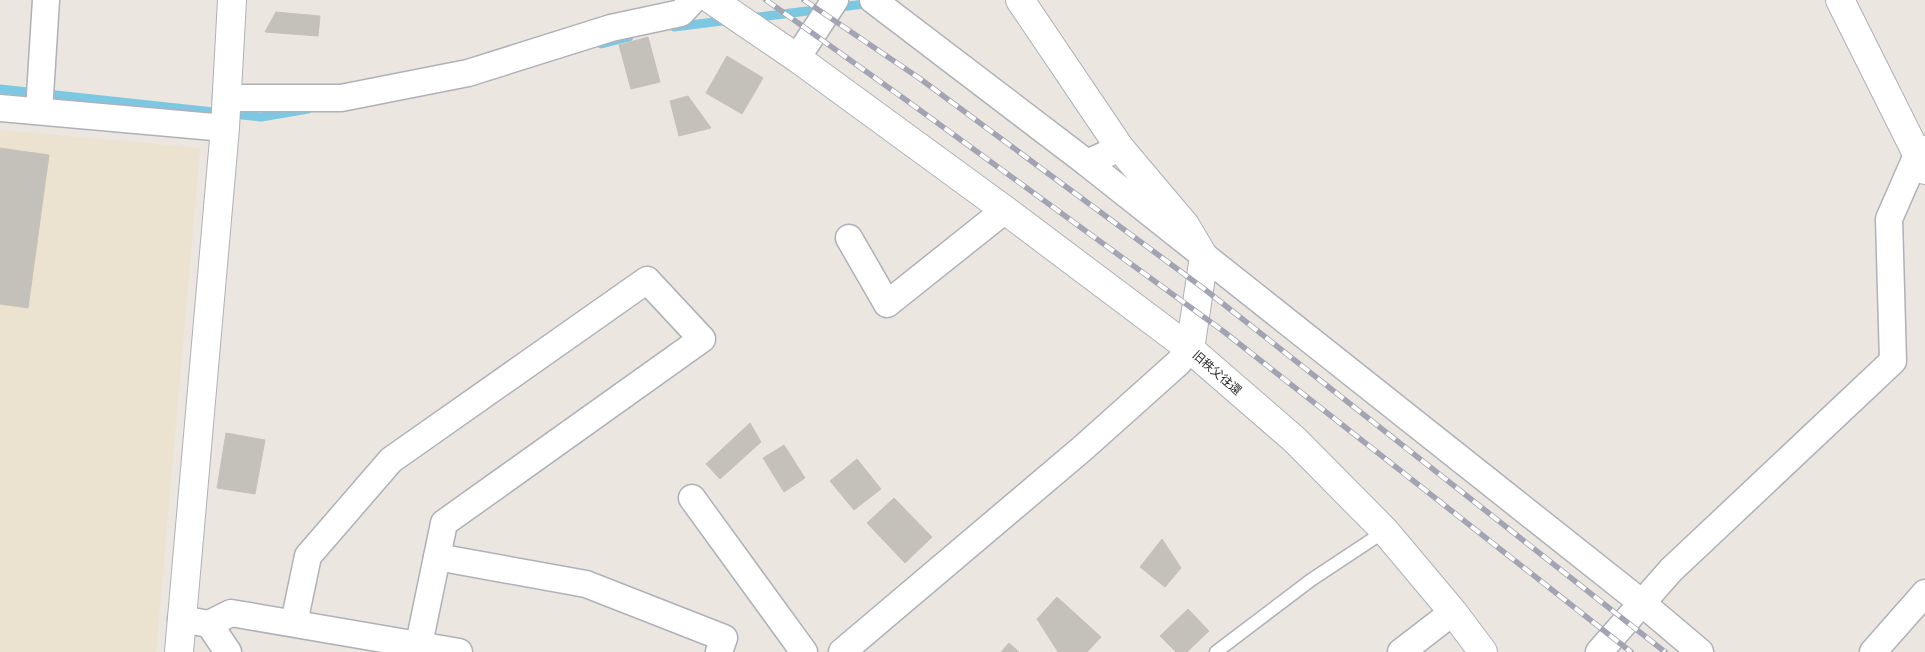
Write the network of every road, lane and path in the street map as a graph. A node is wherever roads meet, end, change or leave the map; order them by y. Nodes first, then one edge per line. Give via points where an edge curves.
1 (46, 0) edge
2 (232, 0) edge
3 (693, 0) edge
4 (712, 0) edge
5 (835, 0) edge
6 (873, 0) edge
7 (1020, 0) edge
8 (1840, 0) edge
9 (797, 58) junction
10 (226, 98) junction
11 (0, 108) edge
12 (39, 111) junction
13 (225, 128) junction
14 (1120, 148) junction
15 (1922, 158) edge
16 (1087, 163) junction
17 (1005, 210) junction
18 (849, 238) dead end
19 (1204, 257) junction
20 (1190, 349) junction
21 (692, 498) dead end
22 (1386, 531) junction
23 (437, 557) junction
24 (1923, 600) edge
25 (1642, 603) junction
26 (1453, 612) junction
27 (181, 619) junction
28 (294, 623) junction
29 (209, 624) junction
30 (420, 644) junction
31 (179, 652) edge
32 (228, 652) edge
33 (459, 652) edge
34 (719, 652) edge
35 (804, 652) edge
36 (842, 652) edge
37 (1216, 652) edge
38 (1402, 652) edge
39 (1483, 652) edge
40 (1599, 652) edge
41 (1700, 652) edge
42 (1873, 652) edge

1 - 12 street
2 - 10 street
3 - 10 street via 681,13 611,28 468,73 341,98
4 - 9 street
5 - 9 street
6 - 16 street
7 - 14 street
8 - 15 street
9 - 17 street
10 - 13 street
11 - 12 street
12 - 13 street
13 - 27 street
14 - 16 street
14 - 19 street via 1185,225
15 - 25 street via 1888,218 1893,361 1671,570
16 - 19 street
17 - 18 street via 888,304
17 - 20 street
19 - 20 street, 旧秩父往還
19 - 25 street
20 - 22 street, 旧秩父往還 via 1295,440
20 - 36 street via 1083,448
21 - 35 street
22 - 26 street, 旧秩父往還
22 - 37 lane via 1311,580
23 - 28 street via 444,523 702,339 647,280 391,460 308,556
23 - 30 street
23 - 34 street via 586,584 724,638
24 - 42 street
25 - 40 street
25 - 41 street
26 - 38 street
26 - 39 street, 旧秩父往還
27 - 29 street
27 - 31 street
28 - 29 street via 231,613
28 - 30 street
29 - 32 street
30 - 33 street

